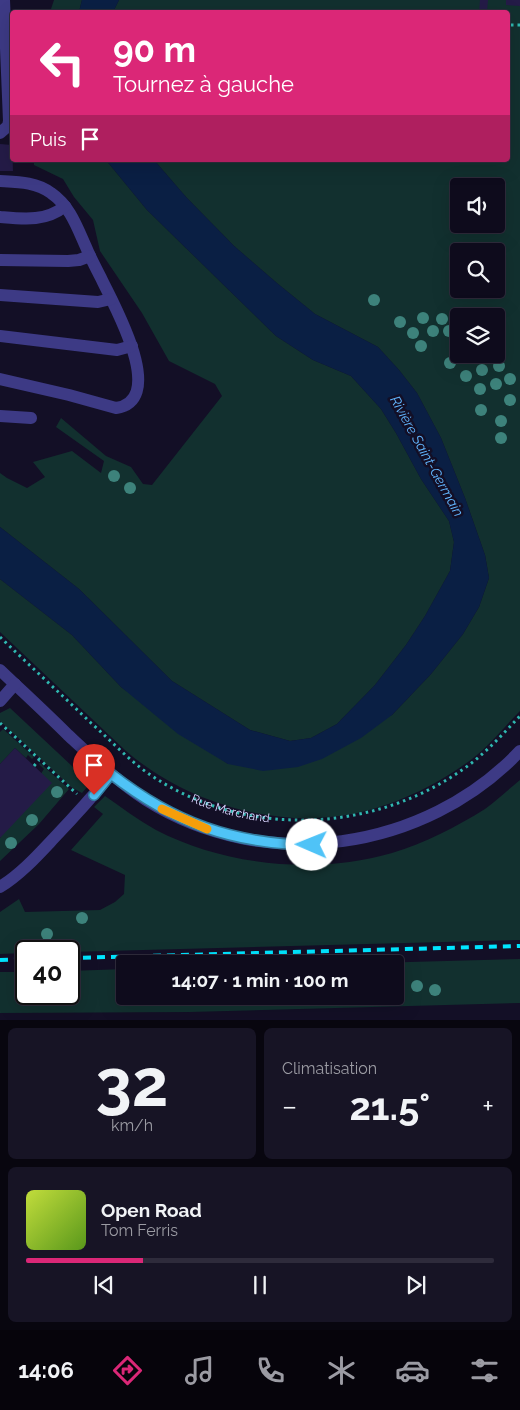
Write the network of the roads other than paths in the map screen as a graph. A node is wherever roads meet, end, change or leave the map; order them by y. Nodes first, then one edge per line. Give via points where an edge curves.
1 (4, 0) edge
2 (2, 23) edge
3 (0, 133) edge
4 (0, 181) edge
5 (64, 206) junction
6 (0, 217) edge
7 (90, 256) junction
8 (0, 260) edge
9 (0, 295) edge
10 (111, 299) junction
11 (0, 336) edge
12 (132, 346) junction
13 (0, 379) edge
14 (0, 416) edge
15 (32, 418) dead end
16 (0, 670) edge
17 (15, 684) junction
18 (0, 701) edge
19 (520, 751) edge
20 (111, 774) junction
21 (0, 887) edge

1 - 2 street
2 - 3 street via 10,121
4 - 5 street via 41,187
5 - 6 street via 57,212 38,218
5 - 7 street via 80,230
7 - 8 street via 68,261
7 - 10 street
9 - 10 street via 98,302
10 - 12 street
11 - 12 street via 117,350
12 - 13 street via 138,386 129,402 121,407
14 - 15 street
16 - 17 street, Rue Marchand
17 - 18 street
17 - 20 street, Rue Marchand
19 - 20 street, Rue Marchand via 470,794 424,818 366,838 312,845 250,840 206,828 156,806
20 - 21 street via 46,846

